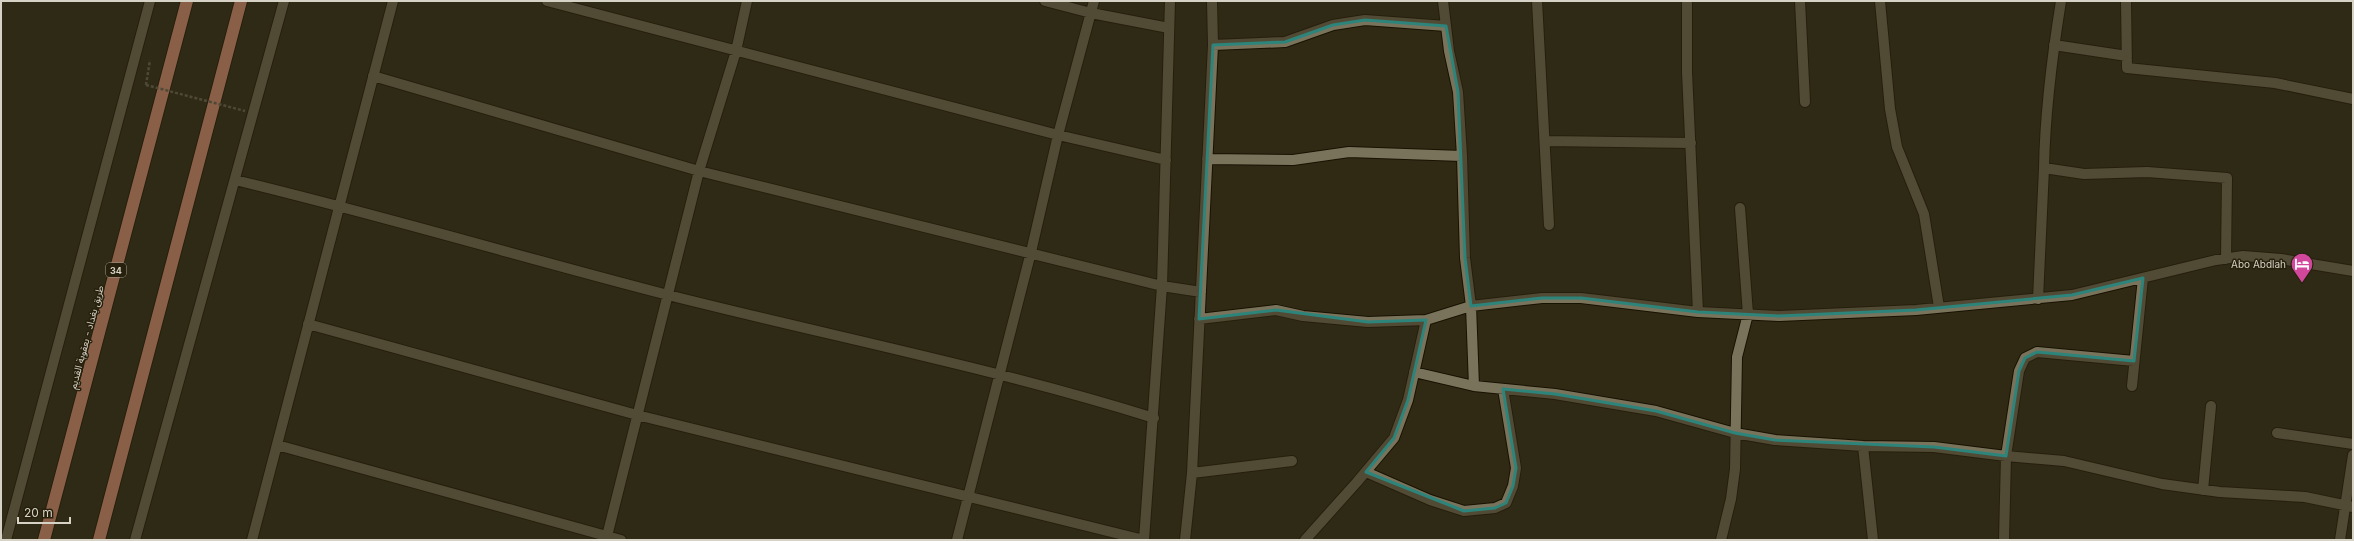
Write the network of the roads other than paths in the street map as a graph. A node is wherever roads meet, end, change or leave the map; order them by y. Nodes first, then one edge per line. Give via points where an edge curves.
1 (150, 1) edge
2 (187, 1) edge
3 (241, 1) edge
4 (284, 1) edge
5 (394, 1) edge
6 (547, 1) edge
7 (747, 1) edge
8 (1045, 1) edge
9 (1094, 1) edge
10 (1170, 1) edge
11 (1212, 1) edge
12 (1443, 1) edge
13 (1537, 1) edge
14 (1687, 1) edge
15 (1800, 1) edge
16 (1880, 1) edge
17 (2062, 1) edge
18 (2126, 1) edge
19 (1091, 13) junction
20 (1446, 26) junction
21 (1170, 28) junction
22 (1213, 45) junction
23 (2054, 45) junction
24 (736, 51) junction
25 (2127, 56) junction
26 (373, 76) junction
27 (2353, 99) edge
28 (1805, 102) dead end
29 (1058, 135) junction
30 (1546, 141) junction
31 (1691, 143) junction
32 (1462, 156) junction
33 (1207, 159) junction
34 (1166, 160) junction
35 (2044, 168) junction
36 (699, 171) junction
37 (235, 180) junction
38 (340, 205) junction
39 (1740, 208) dead end
40 (1549, 225) dead end
41 (1031, 252) junction
42 (2226, 259) junction
43 (2353, 271) edge
44 (2143, 278) junction
45 (1162, 286) junction
46 (1201, 292) junction
47 (667, 295) junction
48 (2038, 299) junction
49 (1471, 306) junction
50 (1939, 307) junction
51 (1698, 312) junction
52 (1748, 314) junction
53 (1199, 319) junction
54 (1426, 320) junction
55 (308, 324) junction
56 (2134, 361) junction
57 (1414, 372) junction
58 (999, 375) junction
59 (1474, 386) junction
60 (2132, 386) dead end
61 (1503, 389) junction
62 (2211, 406) dead end
63 (637, 415) junction
64 (1154, 418) junction
65 (2277, 433) dead end
66 (1735, 434) junction
67 (2353, 444) edge
68 (277, 445) junction
69 (1863, 446) junction
70 (2353, 455) edge
71 (2006, 456) junction
72 (1292, 461) dead end
73 (1366, 472) junction
74 (1192, 473) junction
75 (2203, 490) junction
76 (969, 497) junction
77 (2349, 507) edge
78 (607, 538) edge
79 (6, 540) edge
80 (44, 540) edge
81 (99, 540) edge
82 (134, 540) edge
83 (252, 540) edge
84 (621, 540) edge
85 (957, 540) edge
86 (1144, 540) edge
87 (1185, 540) edge
88 (1305, 540) edge
89 (1720, 540) edge
90 (1872, 540) edge
91 (2004, 540) edge
92 (2340, 540) edge

1 - 79 street
2 - 80 highway, طريق بغداد - بعقوبة القديم / 34
3 - 81 highway
4 - 37 street
5 - 26 street
6 - 24 street
7 - 24 street
8 - 19 street
9 - 19 street
10 - 21 street
11 - 22 street
12 - 20 street
13 - 30 street
14 - 31 street
15 - 28 street
16 - 50 street via 1890,109 1897,147 1924,214
17 - 23 street
18 - 25 street
19 - 21 street
19 - 29 street
20 - 22 street via 1365,20 1333,25 1285,42
20 - 32 street via 1458,92
21 - 34 street
22 - 33 street
23 - 25 street
23 - 35 street via 2045,127
24 - 29 street
24 - 36 street
25 - 27 street via 2127,68 2275,83
26 - 36 street
26 - 38 street
29 - 34 street
29 - 41 street
30 - 31 street
30 - 40 street
31 - 51 street
32 - 33 street via 1349,152 1293,160
32 - 49 street via 1465,258
33 - 46 street
34 - 45 street
35 - 42 street via 2084,174 2147,172 2227,178
35 - 48 street
36 - 41 street
36 - 47 street
37 - 38 street
37 - 82 street
38 - 47 street
38 - 55 street
39 - 52 street
41 - 45 street
41 - 58 street
42 - 43 street via 2243,256 2282,259
42 - 44 street
44 - 48 street via 2072,295
44 - 56 street
45 - 46 street
45 - 64 street
46 - 53 street
47 - 58 street
47 - 63 street
48 - 50 street
49 - 51 street via 1542,298 1581,298
49 - 54 street
49 - 59 street
50 - 52 street via 1779,316
51 - 52 street
52 - 66 street via 1737,357
53 - 54 street via 1276,310 1303,316 1368,322
53 - 74 street
54 - 57 street
55 - 63 street
55 - 68 street
56 - 60 street
56 - 71 street via 2037,352 2025,358 2019,371
57 - 59 street
57 - 73 street via 1408,400 1394,438
58 - 64 street
58 - 76 street
59 - 61 street
61 - 66 street via 1555,394 1656,411
61 - 73 street via 1516,468 1513,486 1506,503 1495,508 1464,511 1430,500
62 - 75 street
63 - 76 street
63 - 78 street
64 - 86 street
65 - 67 street
66 - 69 street via 1775,440
66 - 89 street via 1735,469 1731,499
68 - 78 street
68 - 83 street
69 - 71 street via 1934,446
69 - 90 street
70 - 77 street
71 - 75 street via 2064,461 2103,472
71 - 91 street
72 - 74 street
73 - 88 street
74 - 87 street
75 - 77 street via 2275,497 2305,497
76 - 85 street
76 - 86 street
77 - 92 street
78 - 84 street

